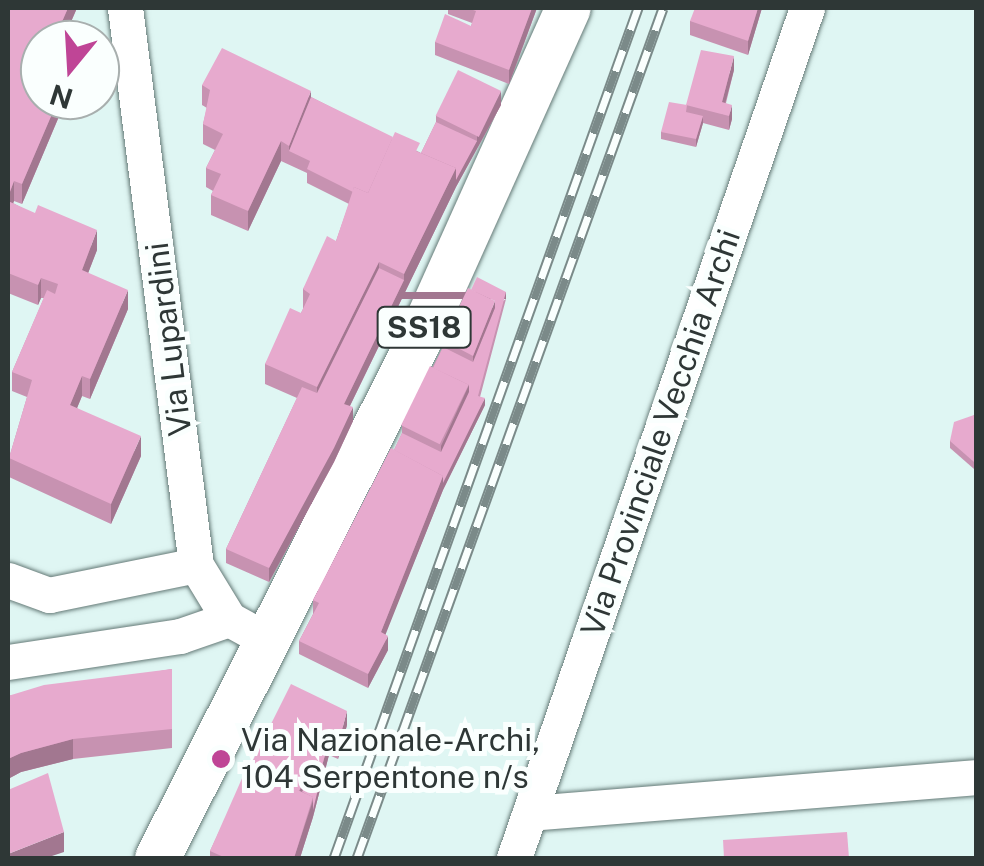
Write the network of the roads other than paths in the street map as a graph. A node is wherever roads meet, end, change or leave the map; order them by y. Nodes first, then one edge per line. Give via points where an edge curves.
1 (126, 8) edge
2 (568, 8) edge
3 (808, 8) edge
4 (196, 565) junction
5 (8, 580) edge
6 (248, 630) junction
7 (8, 662) edge
8 (976, 777) edge
9 (530, 812) junction
10 (158, 858) edge
11 (514, 858) edge

1 - 4 street, Via Lupardini
2 - 6 main road, SS18 via 418,341
3 - 9 street, Via Provinciale Vecchia Archi
4 - 5 street via 50,595
4 - 6 street, Via Lupardini
6 - 7 street
6 - 10 main road, SS18
8 - 9 street
9 - 11 street, Via Provinciale Vecchia Archi

